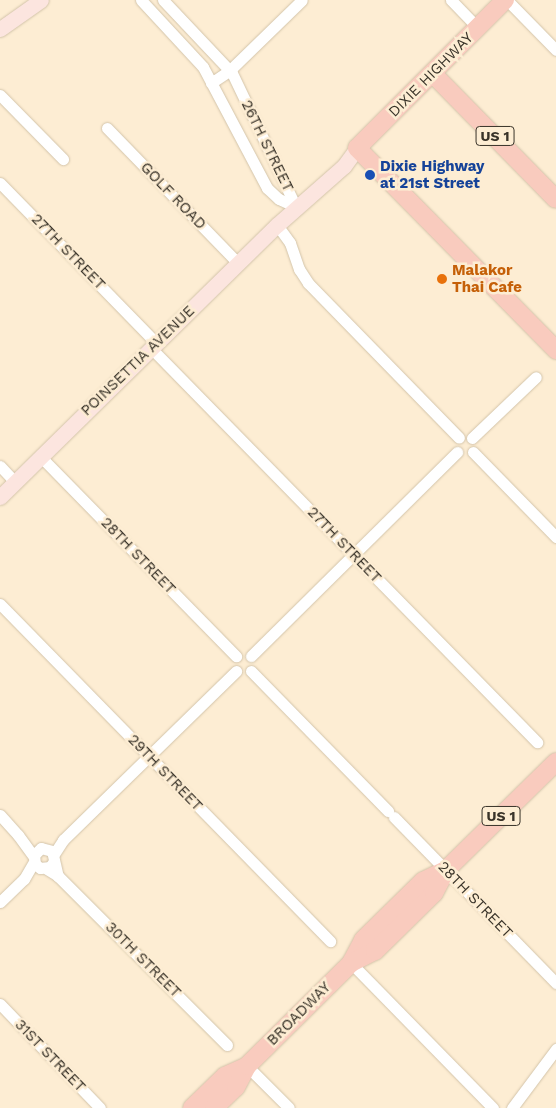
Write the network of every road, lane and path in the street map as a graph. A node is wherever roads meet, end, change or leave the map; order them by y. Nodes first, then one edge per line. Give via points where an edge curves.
1 (41, 0) edge
2 (141, 0) edge
3 (163, 0) edge
4 (302, 0) edge
5 (450, 0) edge
6 (506, 0) edge
7 (478, 28) junction
8 (0, 29) edge
9 (556, 50) edge
10 (230, 70) junction
11 (433, 74) junction
12 (211, 83) junction
13 (0, 95) edge
14 (107, 128) dead end
15 (357, 148) junction
16 (63, 159) dead end
17 (0, 183) edge
18 (556, 199) edge
19 (296, 208) junction
20 (277, 225) junction
21 (238, 263) junction
22 (154, 346) junction
23 (556, 350) edge
24 (536, 376) dead end
25 (459, 438) junction
26 (472, 438) junction
27 (457, 452) junction
28 (473, 452) junction
29 (41, 457) junction
30 (0, 466) edge
31 (15, 482) junction
32 (0, 497) edge
33 (556, 538) edge
34 (354, 555) junction
35 (0, 604) edge
36 (236, 656) junction
37 (251, 656) junction
38 (236, 671) junction
39 (251, 671) junction
40 (537, 742) dead end
41 (149, 756) junction
42 (556, 762) edge
43 (0, 815) edge
44 (44, 859) junction
45 (446, 870) junction
46 (0, 902) edge
47 (330, 941) dead end
48 (351, 963) junction
49 (556, 983) edge
50 (0, 1004) edge
51 (227, 1045) dead end
52 (556, 1049) edge
53 (246, 1066) junction
54 (100, 1108) edge
55 (192, 1108) edge
56 (214, 1108) edge
57 (289, 1108) edge
58 (493, 1108) edge
59 (512, 1108) edge

1 - 8 street
2 - 12 street, 26TH STREET via 196,57
3 - 10 street, 26TH STREET
4 - 10 street
5 - 7 street
6 - 7 main road, DIXIE HIGHWAY
6 - 9 street
7 - 11 main road, DIXIE HIGHWAY
10 - 12 street
10 - 19 street, 26TH STREET
11 - 15 main road, DIXIE HIGHWAY
11 - 18 main road, US 1
12 - 19 street, 26TH STREET via 267,188 279,200
13 - 16 street
14 - 21 street, GOLF ROAD
15 - 19 street, DIXIE HIGHWAY via 338,160 309,188
15 - 23 main road
17 - 22 street, 27TH STREET
19 - 20 street, DIXIE HIGHWAY
20 - 21 street, POINSETTIA AVENUE
20 - 25 street via 290,243 308,283
21 - 22 street, POINSETTIA AVENUE
22 - 29 street, POINSETTIA AVENUE
22 - 34 street, 27TH STREET
24 - 26 street
25 - 26 street
25 - 27 street via 455,446
26 - 28 street via 475,444
27 - 28 street via 465,456
27 - 34 street
28 - 33 street
29 - 31 street, POINSETTIA AVENUE
29 - 36 street, 28TH STREET
30 - 31 street
31 - 32 street, POINSETTIA AVENUE
34 - 37 street
34 - 40 street, 27TH STREET
35 - 41 street, 29TH STREET
36 - 37 street via 245,653
36 - 38 street via 233,662
37 - 39 street via 254,665
38 - 39 street via 245,674
38 - 41 street
39 - 45 street, 28TH STREET
41 - 44 street
41 - 47 street, 29TH STREET
42 - 45 main road, BROADWAY / US 1
43 - 44 street, 30TH STREET
44 - 46 street
44 - 51 street, 30TH STREET
45 - 48 main road, BROADWAY / US 1 via 434,893 374,951
45 - 49 street, 28TH STREET
48 - 53 main road, BROADWAY / US 1
48 - 58 street
50 - 54 street, 31ST STREET
52 - 59 street
53 - 55 main road, BROADWAY / US 1 via 225,1076
53 - 56 main road, BROADWAY / US 1 via 236,1087
53 - 57 street

